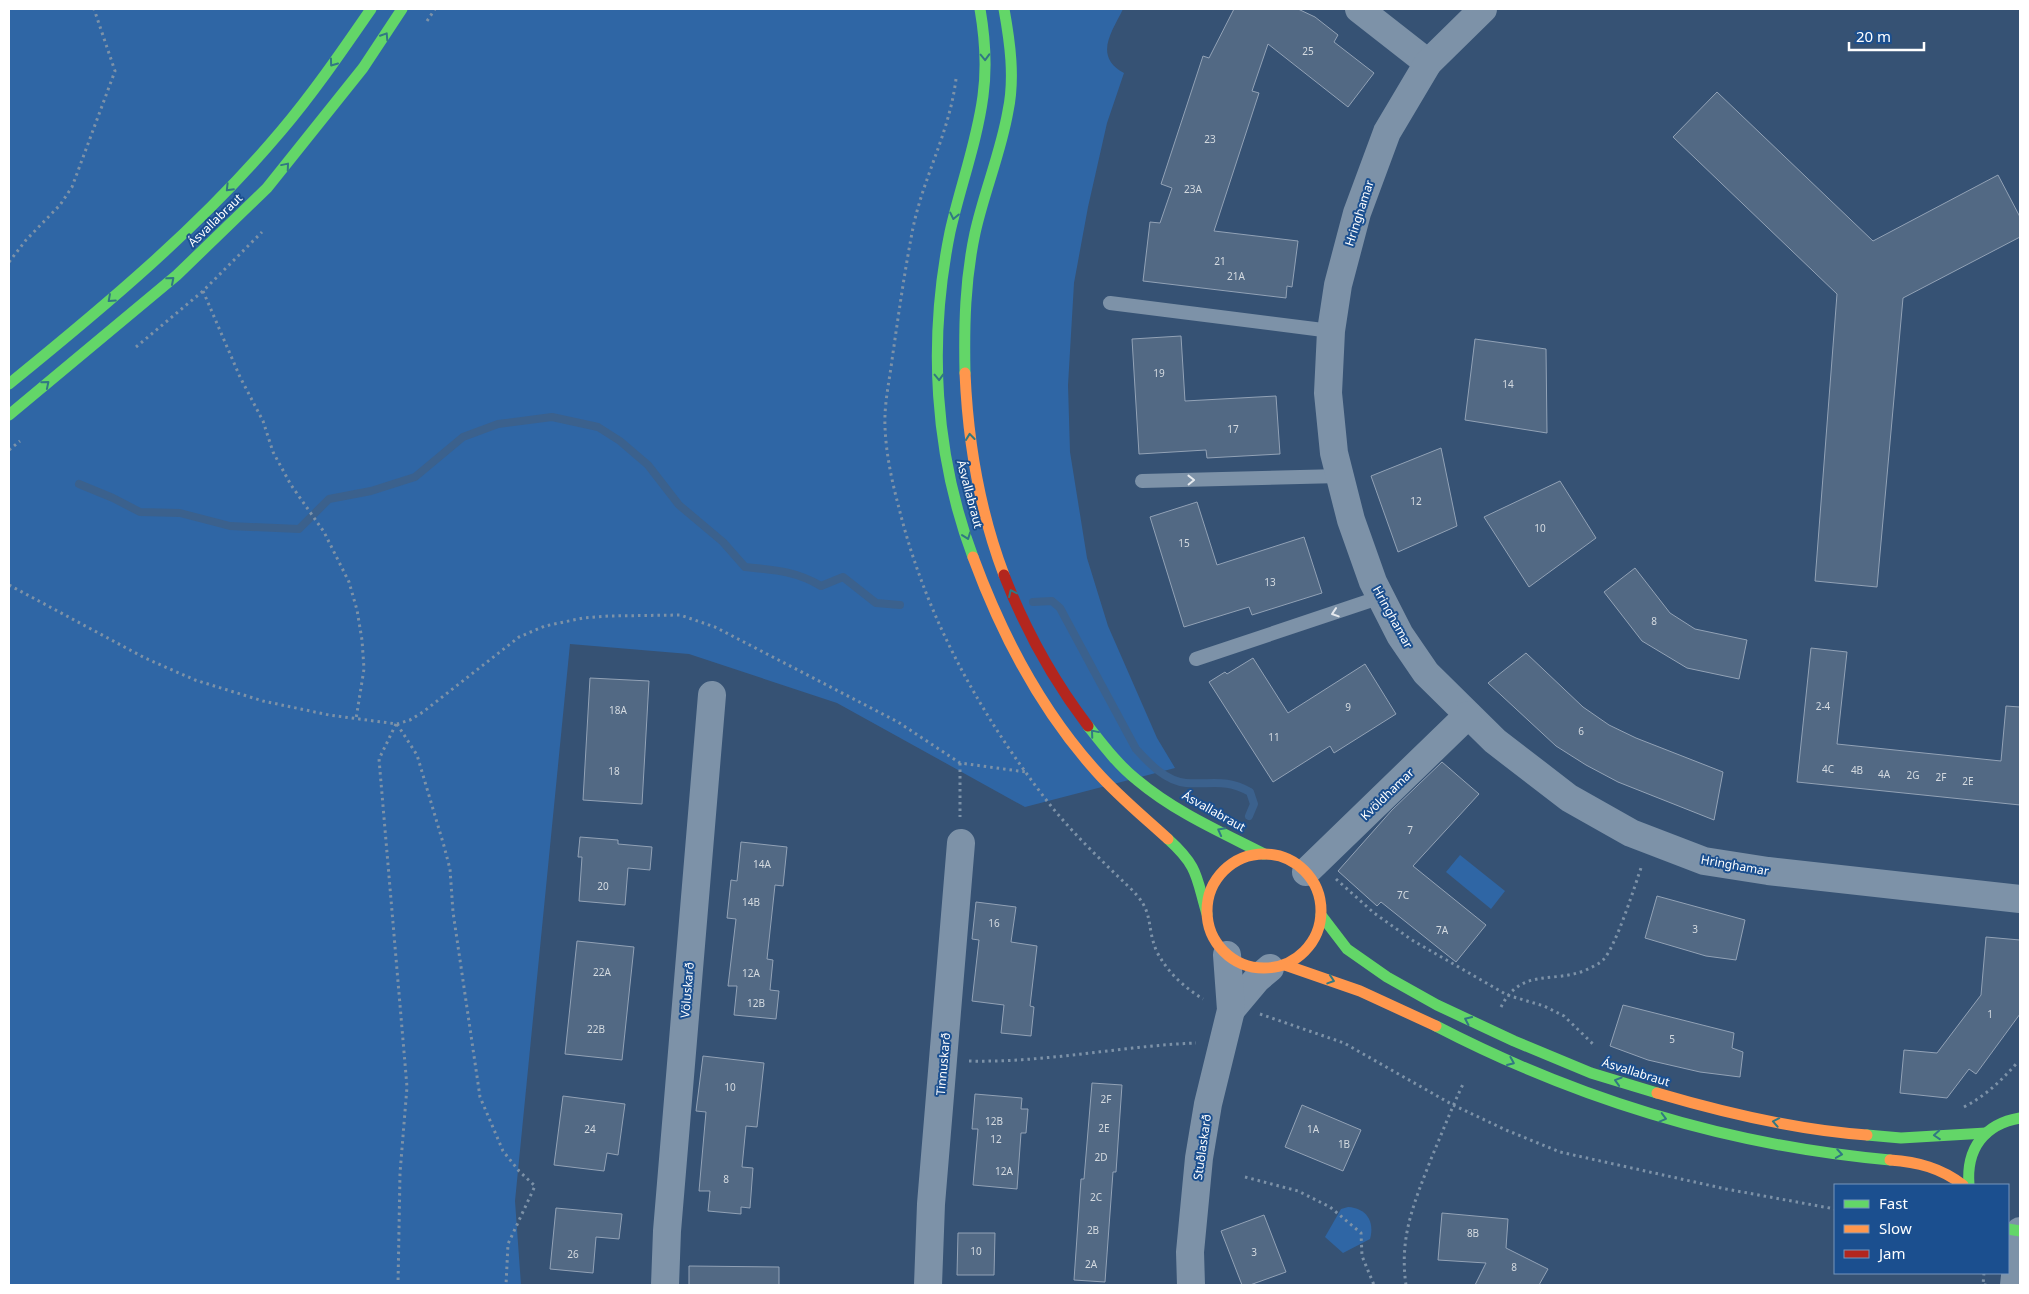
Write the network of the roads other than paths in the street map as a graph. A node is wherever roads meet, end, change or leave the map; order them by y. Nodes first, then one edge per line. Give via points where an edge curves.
1 (370, 9) edge
2 (402, 9) edge
3 (980, 9) edge
4 (1004, 9) edge
5 (1359, 9) edge
6 (1483, 9) edge
7 (1428, 63) junction
8 (1110, 303) dead end
9 (1331, 331) junction
10 (9, 384) edge
11 (9, 415) edge
12 (1340, 476) junction
13 (1142, 481) dead end
14 (1382, 597) junction
15 (1196, 659) dead end
16 (712, 695) dead end
17 (1468, 715) junction
18 (961, 843) road end
19 (1264, 854) junction
20 (1312, 866) junction
21 (2020, 899) edge
22 (1207, 914) junction
23 (1322, 915) junction
24 (1227, 955) junction
25 (1277, 967) junction
26 (1243, 1012) junction
27 (2020, 1118) edge
28 (1986, 1133) junction
29 (1961, 1184) edge
30 (1969, 1184) edge
31 (2020, 1231) edge
32 (665, 1285) edge
33 (928, 1285) edge
34 (1190, 1285) edge
35 (2014, 1285) edge

1 -> 10 main road, Ásvallabraut via 307,99 266,149 188,231
11 -> 2 main road, Ásvallabraut via 177,275 267,188 363,68
3 -> 22 main road, Ásvallabraut via 984,32 983,97 957,198 942,279 937,333 944,451 958,510 988,596 1048,708 1087,762 1193,867
19 -> 4 main road, Ásvallabraut via 1184,812 1138,781 1093,734 1055,679 1030,631 1008,583 988,526 973,462 964,328 966,287 978,219 1010,102 1011,65
5 - 7 street
6 - 7 street, Hringhamar
7 - 9 street, Hringhamar via 1387,132 1357,213 1338,285
8 - 9 lane
9 - 12 street, Hringhamar via 1328,394 1334,454
13 -> 12 lane
12 - 14 street, Hringhamar via 1351,520
14 -> 15 lane
14 - 17 street, Hringhamar via 1400,636 1426,673
16 - 32 street, Völuskarð
17 - 20 street, Kvöldhamar
17 - 21 street, Hringhamar via 1495,741 1569,798 1614,824 1704,861
18 - 33 street, Tinnuskarð via 931,1204
19 - 20 main road
19 - 22 main road via 1249,856 1232,864 1218,878 1209,895
20 - 23 main road
22 - 24 main road via 1210,930
23 - 25 main road via 1311,945 1299,957
28 -> 23 main road, Ásvallabraut via 1901,1138 1837,1133 1752,1118 1591,1073 1488,1029 1387,977 1347,949
24 - 25 main road via 1254,968
24 - 26 street, Stuðlaskarð
25 - 26 street, Stuðlaskarð via 1257,979
25 -> 29 main road via 1347,985 1495,1056 1567,1086 1643,1112 1772,1143 1908,1162 1940,1170
26 - 34 street, Stuðlaskarð via 1222,1042 1208,1104 1199,1158
27 - 28 main road via 1999,1123
28 - 30 main road via 1969,1161
31 - 35 street

